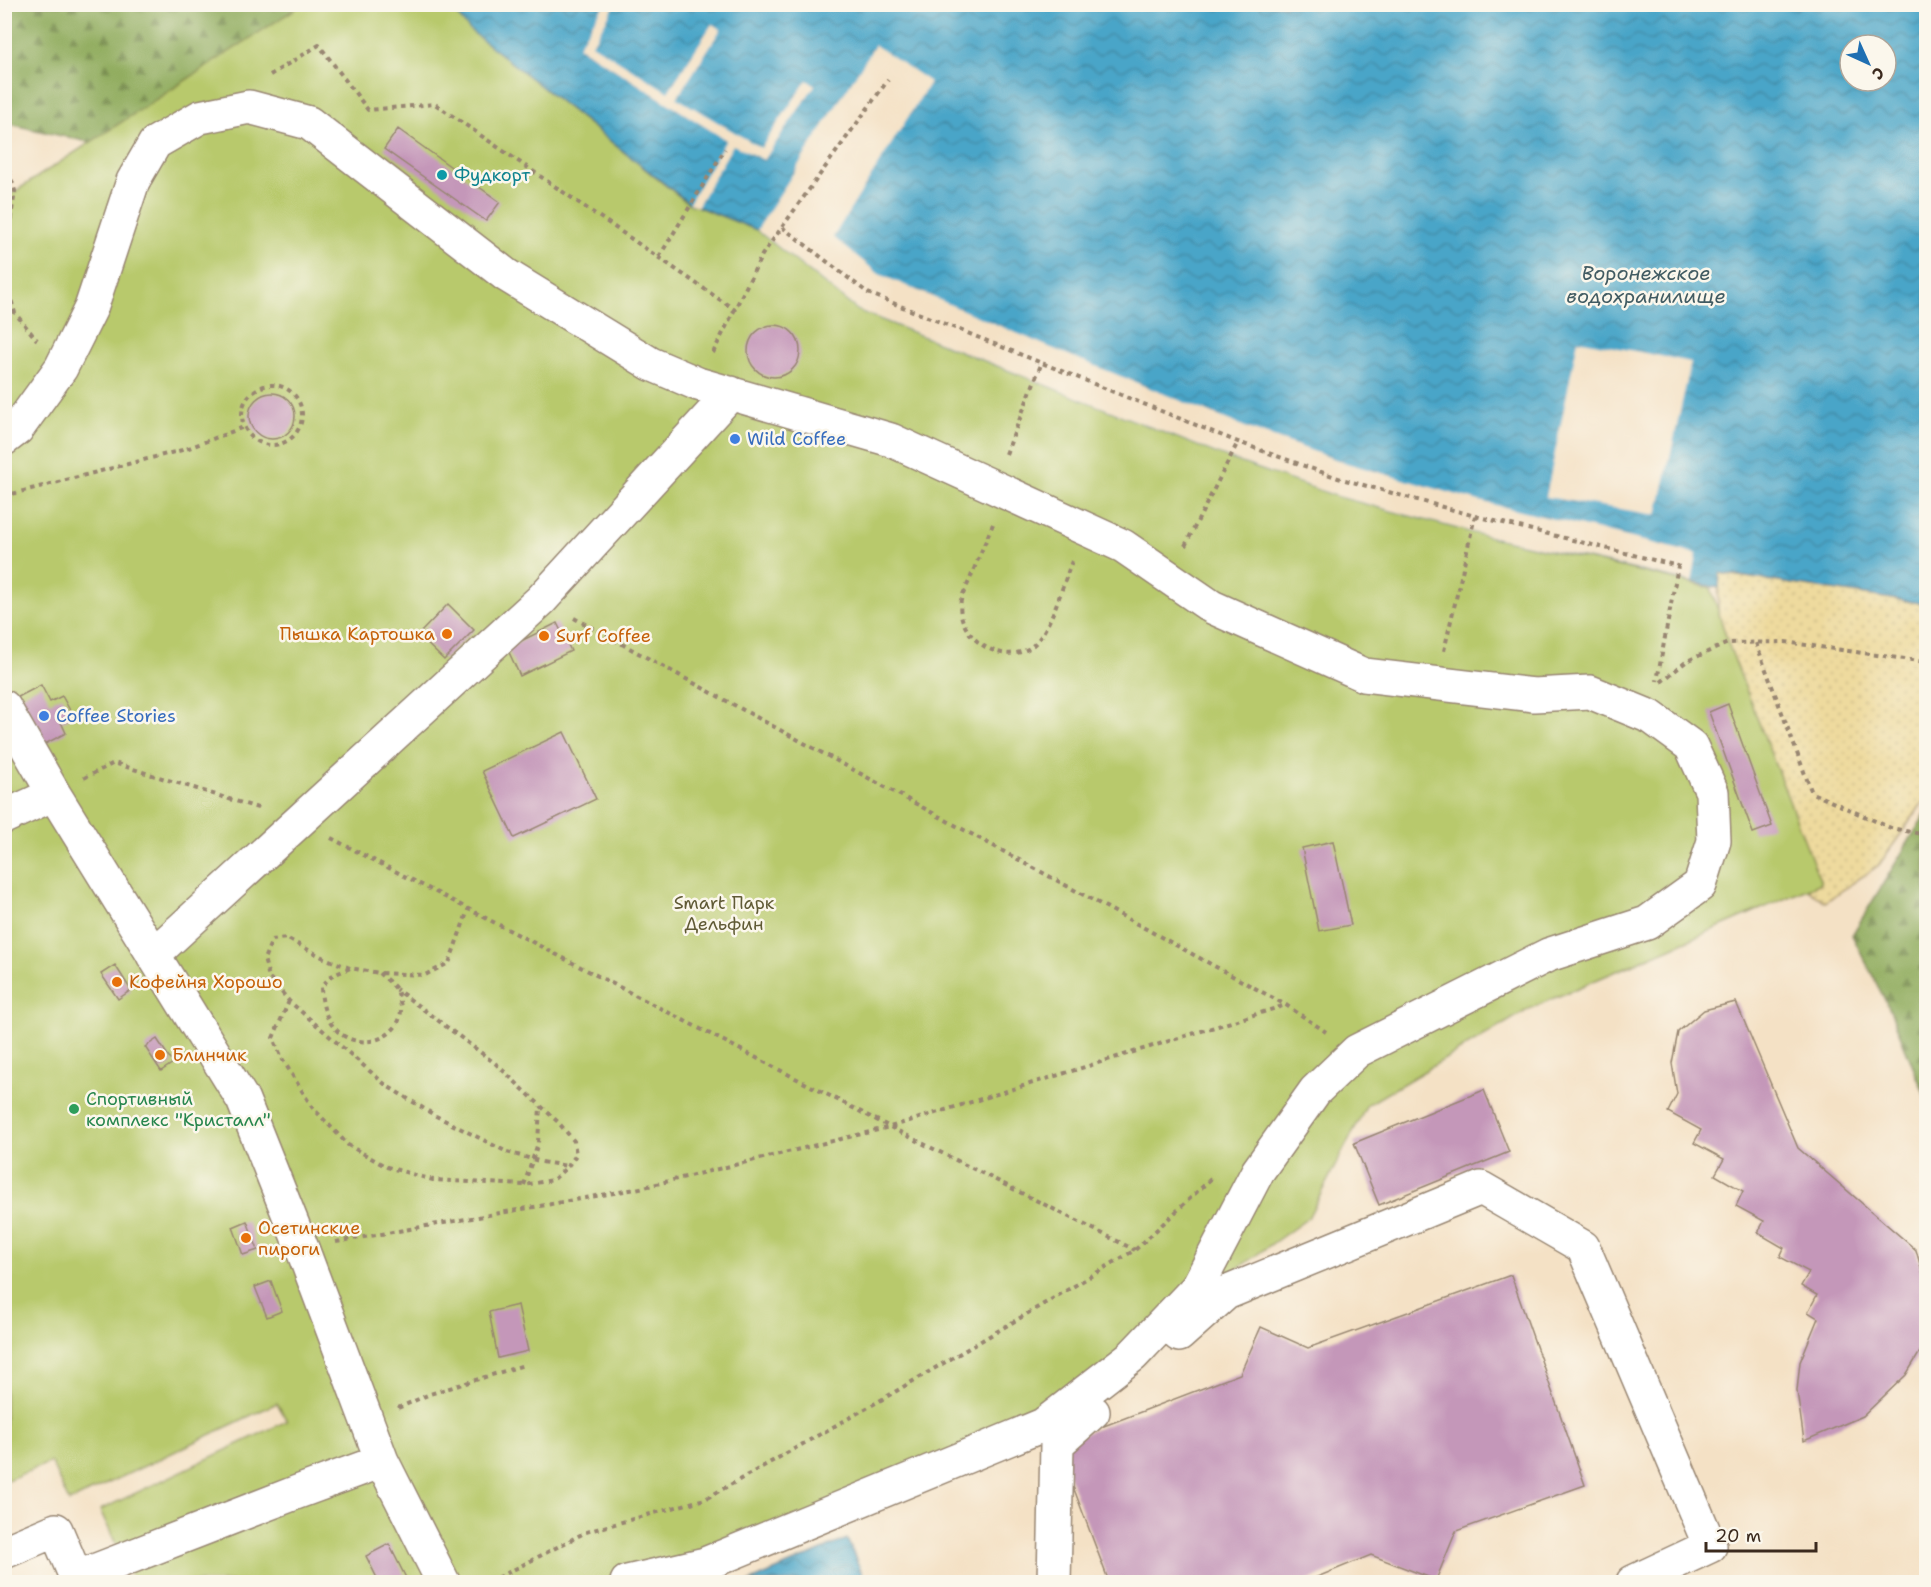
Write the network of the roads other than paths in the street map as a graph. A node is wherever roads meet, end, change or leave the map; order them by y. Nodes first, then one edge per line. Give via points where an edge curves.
1 (730, 393) junction
2 (4, 439) edge
3 (4, 707) edge
4 (54, 794) junction
5 (4, 817) edge
6 (153, 954) junction
7 (382, 1461) junction
8 (4, 1552) edge
9 (77, 1580) edge
10 (443, 1582) edge
11 (627, 1582) edge
12 (1054, 1582) edge
13 (1633, 1582) edge

1 - 2 lane via 651,364 506,275 309,123 249,107 200,117 155,142 133,181 91,308 61,368 17,429
1 - 6 lane via 541,600
1 - 11 lane via 891,440 1123,546 1212,607 1364,675 1534,695 1590,692 1651,717 1691,746 1712,792 1714,841 1700,885 1647,923 1548,955 1357,1052 1315,1091 1258,1171 1197,1288 1132,1356 1043,1425 705,1564
3 - 4 lane
4 - 5 lane
4 - 6 lane
6 - 7 lane via 243,1100
7 - 9 lane
7 - 10 lane
8 - 9 lane via 56,1530
12 - 13 lane via 1057,1444 1226,1293 1481,1188 1583,1247 1710,1546

